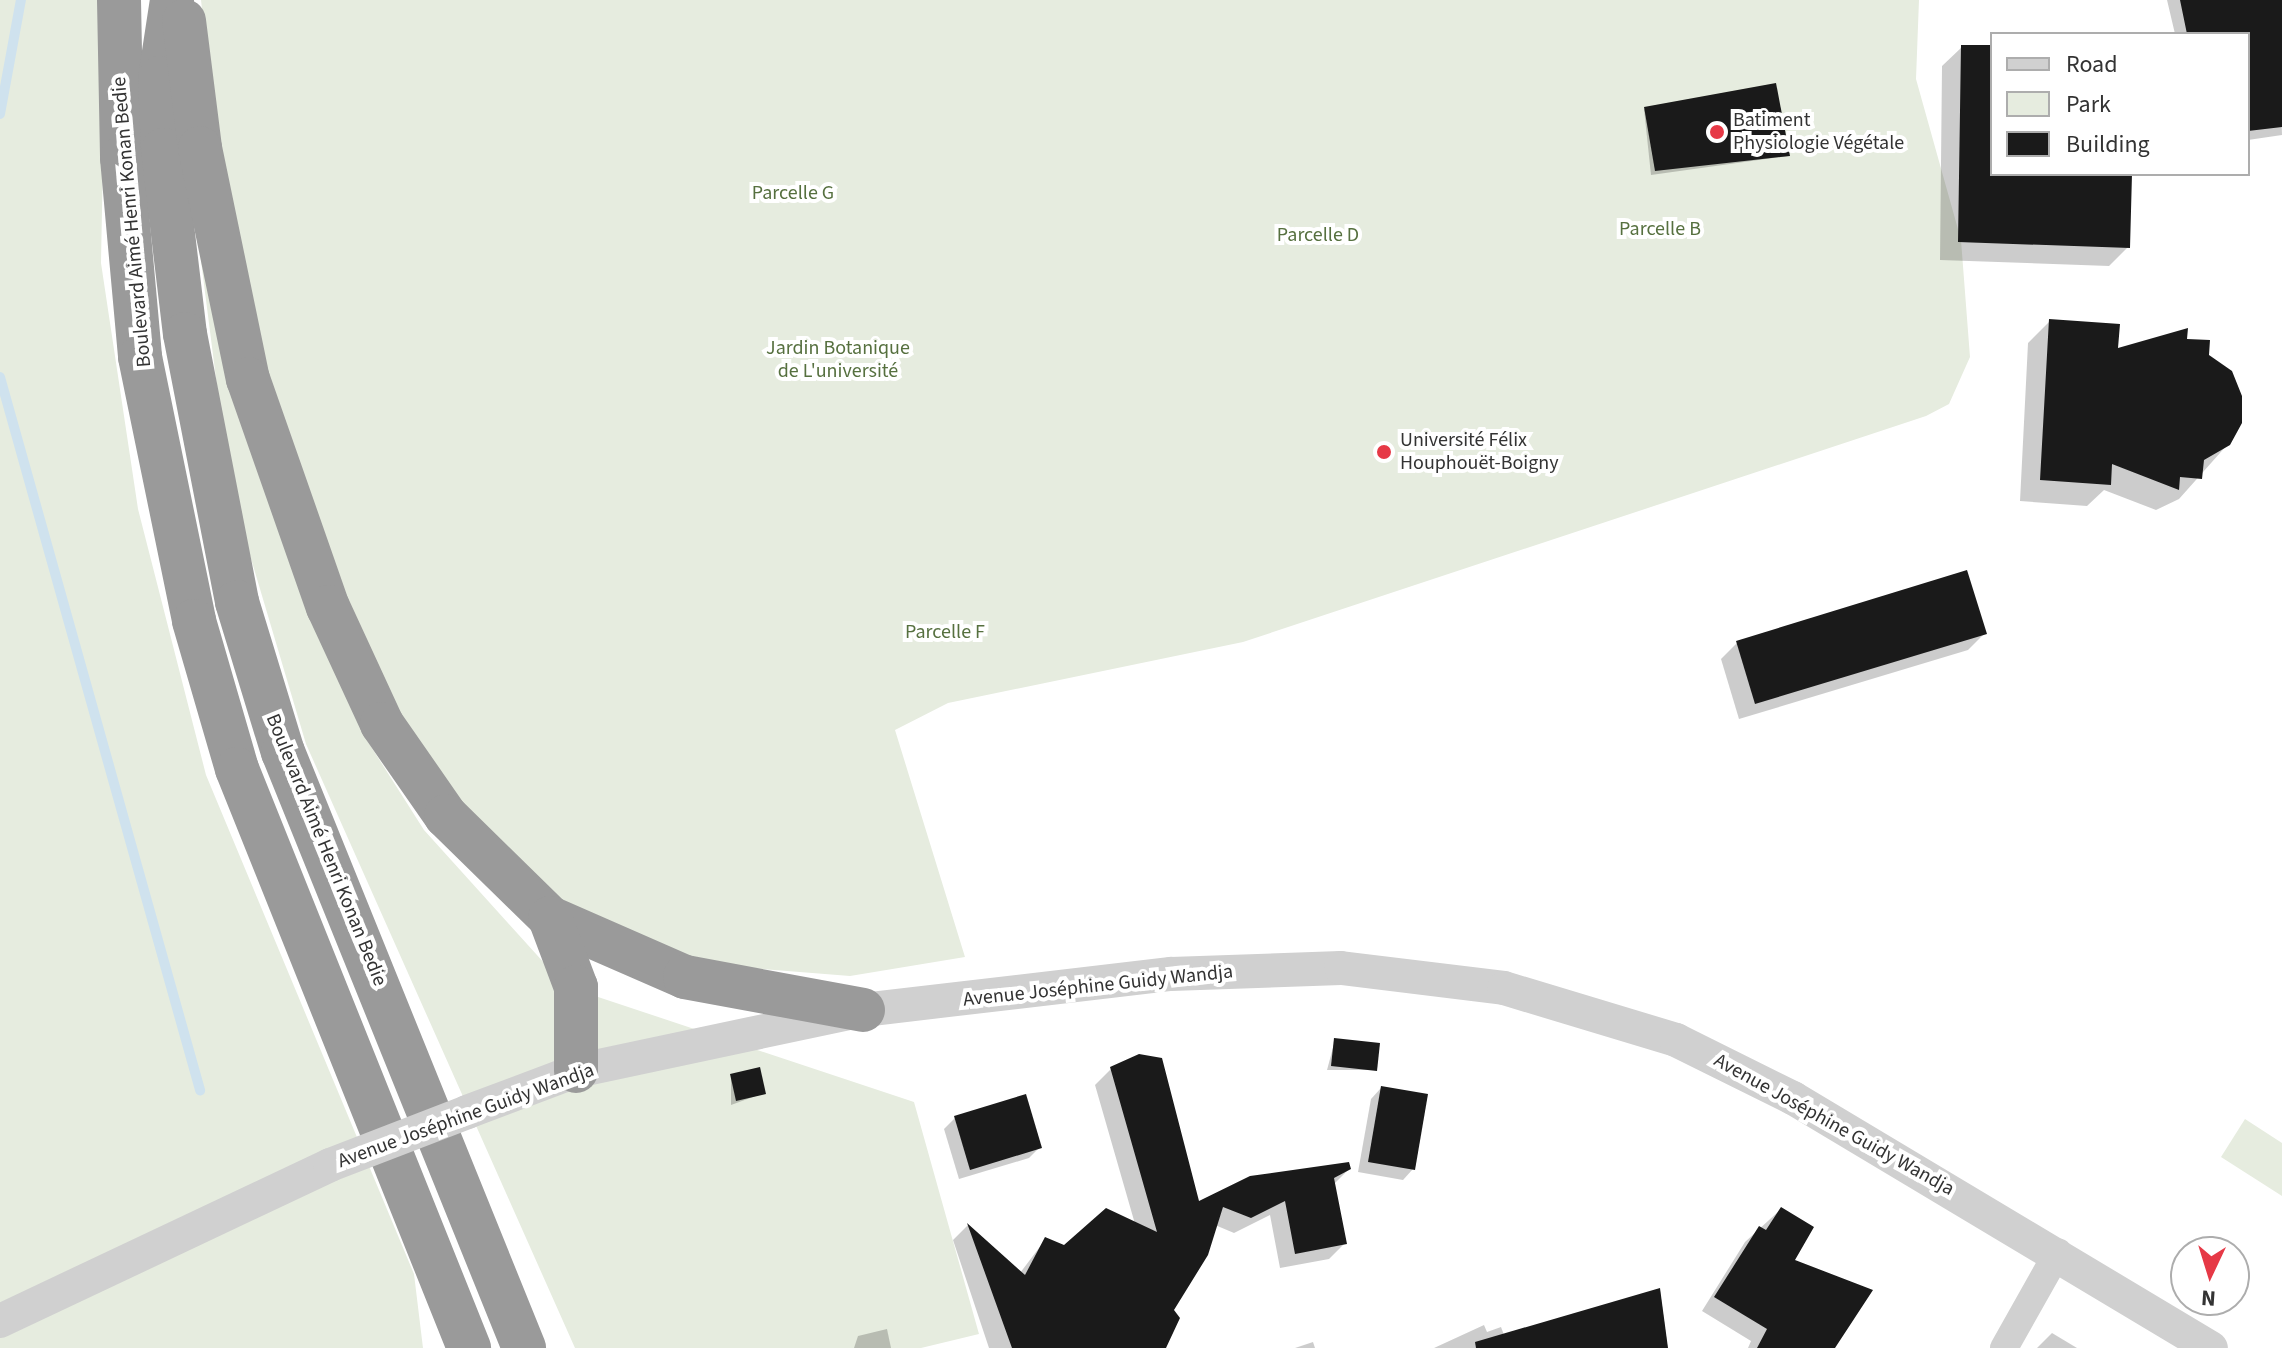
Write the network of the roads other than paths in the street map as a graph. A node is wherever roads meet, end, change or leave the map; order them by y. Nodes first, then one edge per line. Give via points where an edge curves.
1 (119, 0) edge
2 (172, 0) edge
3 (181, 0) edge
4 (550, 918) junction
5 (863, 1010) junction
6 (576, 1071) junction
7 (2058, 1252) junction
8 (0, 1321) edge
9 (464, 1342) edge
10 (524, 1348) edge
11 (2004, 1348) edge
12 (2211, 1348) edge

1 - 9 highway, Boulevard Aimé Henri Konan Bedie via 122,158 140,357 194,621 237,769
2 - 10 highway, Boulevard Aimé Henri Konan Bedie via 160,78 163,150 185,334 237,602 283,752
3 - 4 highway via 200,148 248,379 328,607 382,724 446,816
4 - 5 highway via 685,977
4 - 6 highway via 576,987
5 - 6 street, Avenue Joséphine Guidy Wandja
5 - 7 street, Avenue Joséphine Guidy Wandja via 1171,974 1341,968 1504,988 1676,1040 1793,1098
6 - 8 street, Avenue Joséphine Guidy Wandja, bridge via 330,1165
7 - 11 street
7 - 12 street, Avenue Joséphine Guidy Wandja

